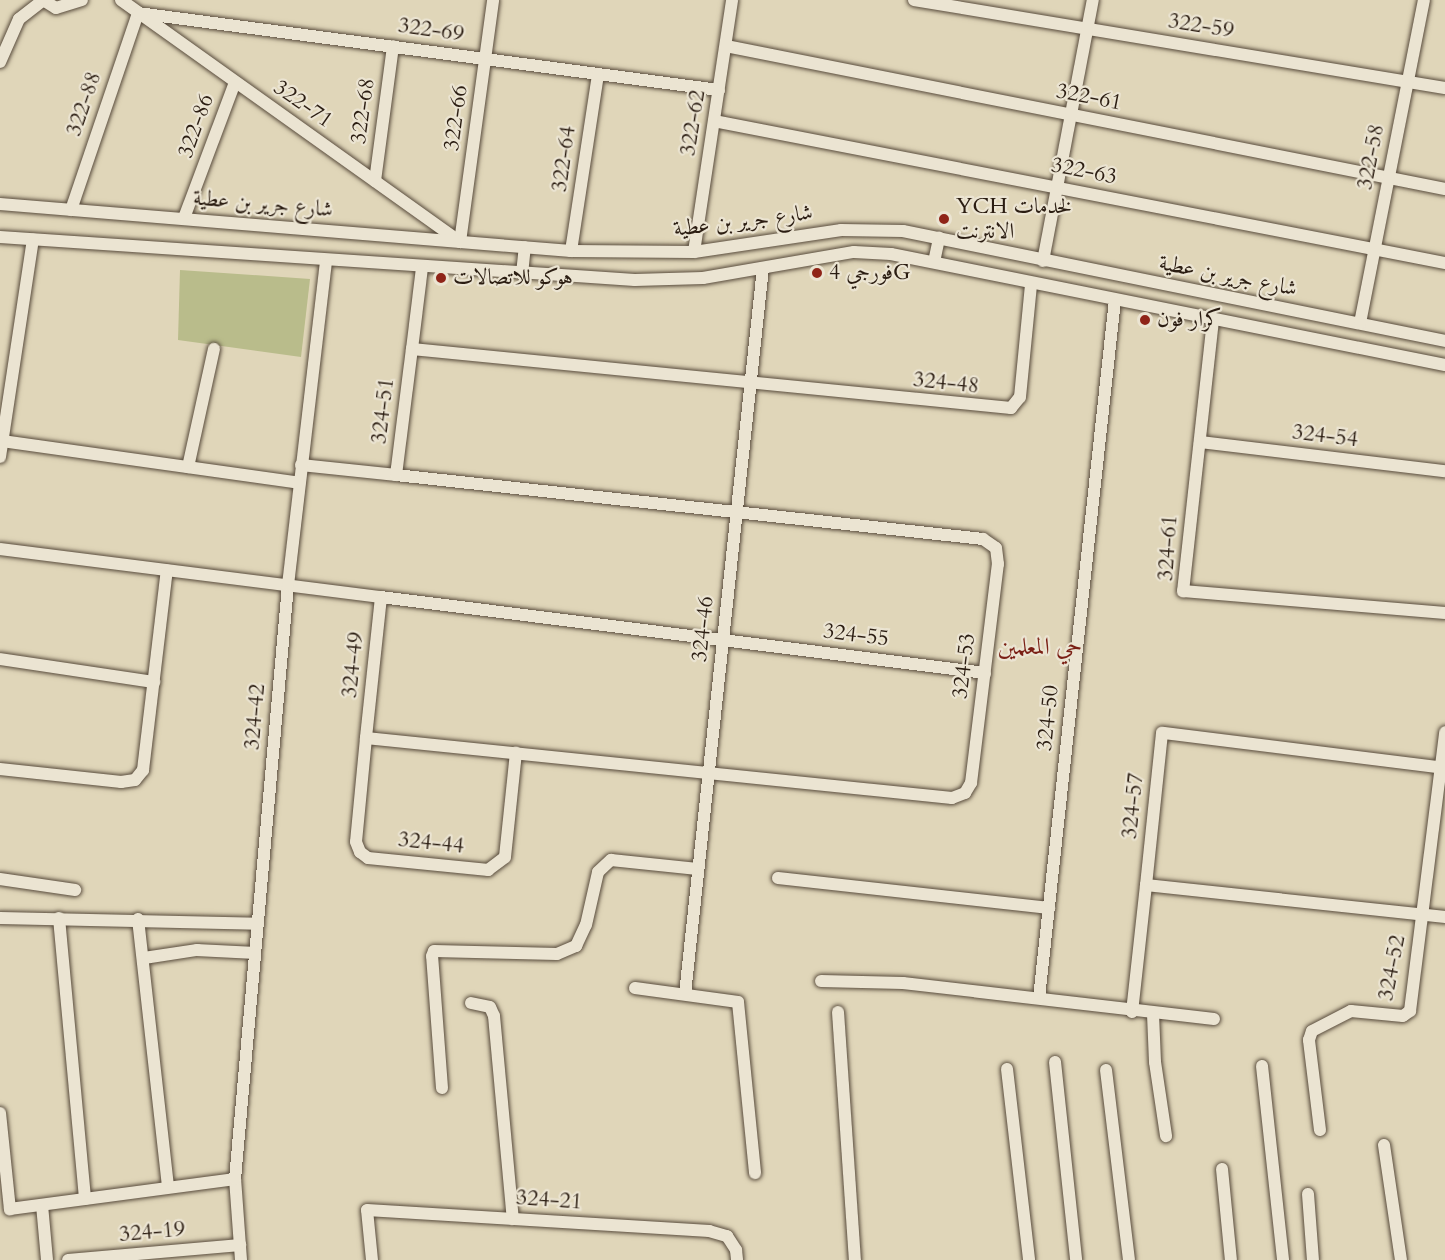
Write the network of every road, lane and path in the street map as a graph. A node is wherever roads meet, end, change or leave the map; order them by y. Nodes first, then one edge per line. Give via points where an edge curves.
1 (43, 0) edge
2 (82, 0) edge
3 (121, 0) edge
4 (493, 0) edge
5 (732, 0) edge
6 (914, 0) edge
7 (1093, 0) edge
8 (1424, 0) edge
9 (138, 13) junction
10 (1087, 29) junction
11 (393, 46) junction
12 (726, 46) junction
13 (485, 58) junction
14 (0, 62) edge
15 (598, 74) junction
16 (235, 82) junction
17 (1408, 82) junction
18 (1445, 88) edge
19 (719, 90) junction
20 (1071, 114) junction
21 (714, 121) junction
22 (1389, 178) junction
23 (375, 181) junction
24 (1057, 187) junction
25 (1445, 189) edge
26 (0, 204) edge
27 (71, 210) junction
28 (184, 218) junction
29 (0, 237) edge
30 (939, 238) junction
31 (33, 239) junction
32 (460, 242) junction
33 (525, 247) junction
34 (1374, 249) junction
35 (571, 251) junction
36 (694, 252) junction
37 (326, 260) junction
38 (1043, 261) junction
39 (934, 262) junction
40 (1445, 263) edge
41 (422, 268) junction
42 (763, 268) junction
43 (522, 274) junction
44 (1031, 284) junction
45 (1115, 300) junction
46 (1305, 313) junction
47 (1213, 320) junction
48 (1360, 323) junction
49 (1305, 336) junction
50 (1445, 341) edge
51 (214, 349) dead end
52 (412, 349) junction
53 (1445, 365) edge
54 (750, 385) junction
55 (2, 441) junction
56 (1200, 442) junction
57 (0, 456) edge
58 (302, 465) junction
59 (188, 467) junction
60 (1445, 471) edge
61 (396, 475) junction
62 (299, 483) junction
63 (737, 512) junction
64 (0, 549) edge
65 (167, 570) junction
66 (288, 585) junction
67 (381, 597) junction
68 (1445, 613) edge
69 (723, 640) junction
70 (0, 659) edge
71 (984, 673) junction
72 (154, 682) junction
73 (1445, 732) edge
74 (366, 738) junction
75 (516, 753) junction
76 (1443, 767) edge
77 (0, 769) edge
78 (708, 774) junction
79 (698, 869) junction
80 (778, 878) dead end
81 (0, 879) edge
82 (1146, 885) junction
83 (75, 890) dead end
84 (1049, 908) junction
85 (1423, 915) junction
86 (1445, 917) edge
87 (0, 918) edge
88 (59, 918) junction
89 (138, 919) junction
90 (258, 924) junction
91 (255, 953) junction
92 (144, 958) junction
93 (820, 981) dead end
94 (635, 988) dead end
95 (685, 994) junction
96 (1039, 998) junction
97 (471, 1003) dead end
98 (838, 1012) dead end
99 (1132, 1012) junction
100 (1153, 1014) junction
101 (1214, 1019) dead end
102 (1055, 1062) dead end
103 (1262, 1065) dead end
104 (1007, 1069) dead end
105 (1106, 1070) dead end
106 (442, 1088) dead end
107 (0, 1113) edge
108 (1320, 1130) dead end
109 (1166, 1136) dead end
110 (1384, 1145) dead end
111 (1222, 1169) dead end
112 (755, 1173) dead end
113 (235, 1179) junction
114 (168, 1185) junction
115 (1308, 1194) dead end
116 (85, 1199) junction
117 (42, 1205) junction
118 (5, 1210) edge
119 (513, 1219) junction
120 (240, 1245) junction
121 (47, 1260) edge
122 (68, 1260) edge
123 (241, 1260) edge
124 (372, 1260) edge
125 (736, 1260) edge
126 (855, 1260) edge
127 (1029, 1260) edge
128 (1076, 1260) edge
129 (1129, 1260) edge
130 (1231, 1260) edge
131 (1283, 1260) edge
132 (1313, 1260) edge
133 (1401, 1260) edge

1 - 2 street via 56,8
1 - 14 street via 19,19
3 - 9 street, 322-71
4 - 13 street, 322-66
5 - 12 street, 322-62
6 - 10 street, 322-59
7 - 10 street
8 - 17 street, 322-58
9 - 11 street, 322-69
9 - 16 street, 322-71
9 - 27 street, 322-88
10 - 17 street, 322-59
10 - 20 street
11 - 13 street, 322-69
11 - 23 street, 322-68
12 - 19 street, 322-62
12 - 20 street, 322-61
13 - 15 street, 322-69
13 - 32 street, 322-66
15 - 19 street, 322-69
15 - 35 street, 322-64
16 - 23 street, 322-71
16 - 28 street, 322-86
17 - 18 street, 322-59
17 - 22 street, 322-58
19 - 21 street, 322-62
20 - 22 street, 322-61
20 - 24 street
21 - 24 street, 322-63
21 - 36 street, 322-62
22 - 25 street, 322-61
22 - 34 street, 322-58
23 - 32 street, 322-71
24 - 34 street, 322-63
24 - 38 street
26 - 27 street, شارع جرير بن عطية
27 - 28 street, شارع جرير بن عطية
28 - 32 street, شارع جرير بن عطية
29 - 31 street, شارع جرير بن عطية
30 - 36 street, شارع جرير بن عطية via 903,231 851,229
30 - 38 street, شارع جرير بن عطية
30 - 39 street
31 - 37 street, شارع جرير بن عطية
31 - 55 street
32 - 33 street, شارع جرير بن عطية
33 - 35 street, شارع جرير بن عطية
33 - 43 street
34 - 40 street, 322-63
34 - 48 street, 322-58
35 - 36 street, شارع جرير بن عطية
37 - 41 street, شارع جرير بن عطية
37 - 58 street, 324-42
38 - 46 street, شارع جرير بن عطية
39 - 42 street, شارع جرير بن عطية via 854,252
39 - 44 street, شارع جرير بن عطية
41 - 43 street, شارع جرير بن عطية
41 - 52 street
42 - 43 street, شارع جرير بن عطية via 703,278 635,280
42 - 54 street, 324-46
44 - 45 street, شارع جرير بن عطية
44 - 54 street, 324-48 via 1020,397 1011,408
45 - 47 street, شارع جرير بن عطية
45 - 84 street, 324-50
46 - 48 street, شارع جرير بن عطية
46 - 49 street
47 - 49 street, شارع جرير بن عطية
47 - 56 street, 324-61
48 - 50 street, شارع جرير بن عطية
49 - 53 street, شارع جرير بن عطية
51 - 59 street
52 - 54 street, 324-51
52 - 61 street, 324-51
54 - 63 street, 324-46
55 - 57 street
55 - 59 street
56 - 60 street, 324-54
56 - 68 street, 324-61 via 1183,591
58 - 61 street
58 - 62 street, 324-42
59 - 62 street
61 - 63 street, 324-51
62 - 66 street, 324-42
63 - 69 street, 324-46
63 - 71 street, 324-53 via 983,539 996,548 998,564
64 - 65 street
65 - 66 street
65 - 72 street
66 - 67 street
66 - 90 street, 324-42
67 - 69 street
67 - 74 street, 324-49
69 - 71 street, 324-55
69 - 78 street, 324-46
70 - 72 street
71 - 78 street, 324-53 via 971,783 958,796
72 - 77 street via 143,770 135,780 121,782
73 - 76 street, 324-52
74 - 75 street
74 - 75 street, 324-44 via 356,842 368,858 488,870 498,867 505,857
75 - 78 street
76 - 82 street, 324-57 via 1162,733
76 - 85 street, 324-52
78 - 79 street, 324-46
79 - 95 street, 324-46
79 - 106 street via 611,860 598,872 586,925 576,946 557,954 434,951
80 - 84 street
81 - 83 street
82 - 85 street
82 - 99 street
84 - 96 street, 324-50
85 - 86 street
85 - 108 street, 324-52 via 1410,1011 1402,1016 1351,1011 1312,1031 1309,1040
87 - 88 street
88 - 89 street
88 - 116 street
89 - 90 street
89 - 92 street
90 - 91 street, 324-42
91 - 92 street via 197,950
91 - 113 street, 324-42
92 - 114 street
93 - 96 street via 903,983
94 - 95 street
95 - 112 street via 738,1002
96 - 99 street
97 - 119 street via 490,1007 494,1016
98 - 126 street
99 - 100 street
100 - 101 street
100 - 109 street via 1155,1062
102 - 128 street
103 - 131 street
104 - 127 street
105 - 129 street
107 - 118 street
110 - 133 street
111 - 130 street
113 - 114 street
113 - 120 street, 324-42
114 - 116 street
115 - 132 street
116 - 117 street
117 - 118 street
117 - 121 street
119 - 124 street, 324-21 via 367,1210
119 - 125 street, 324-21 via 709,1231 727,1236 736,1250
120 - 122 street, 324-19
120 - 123 street, 324-42

